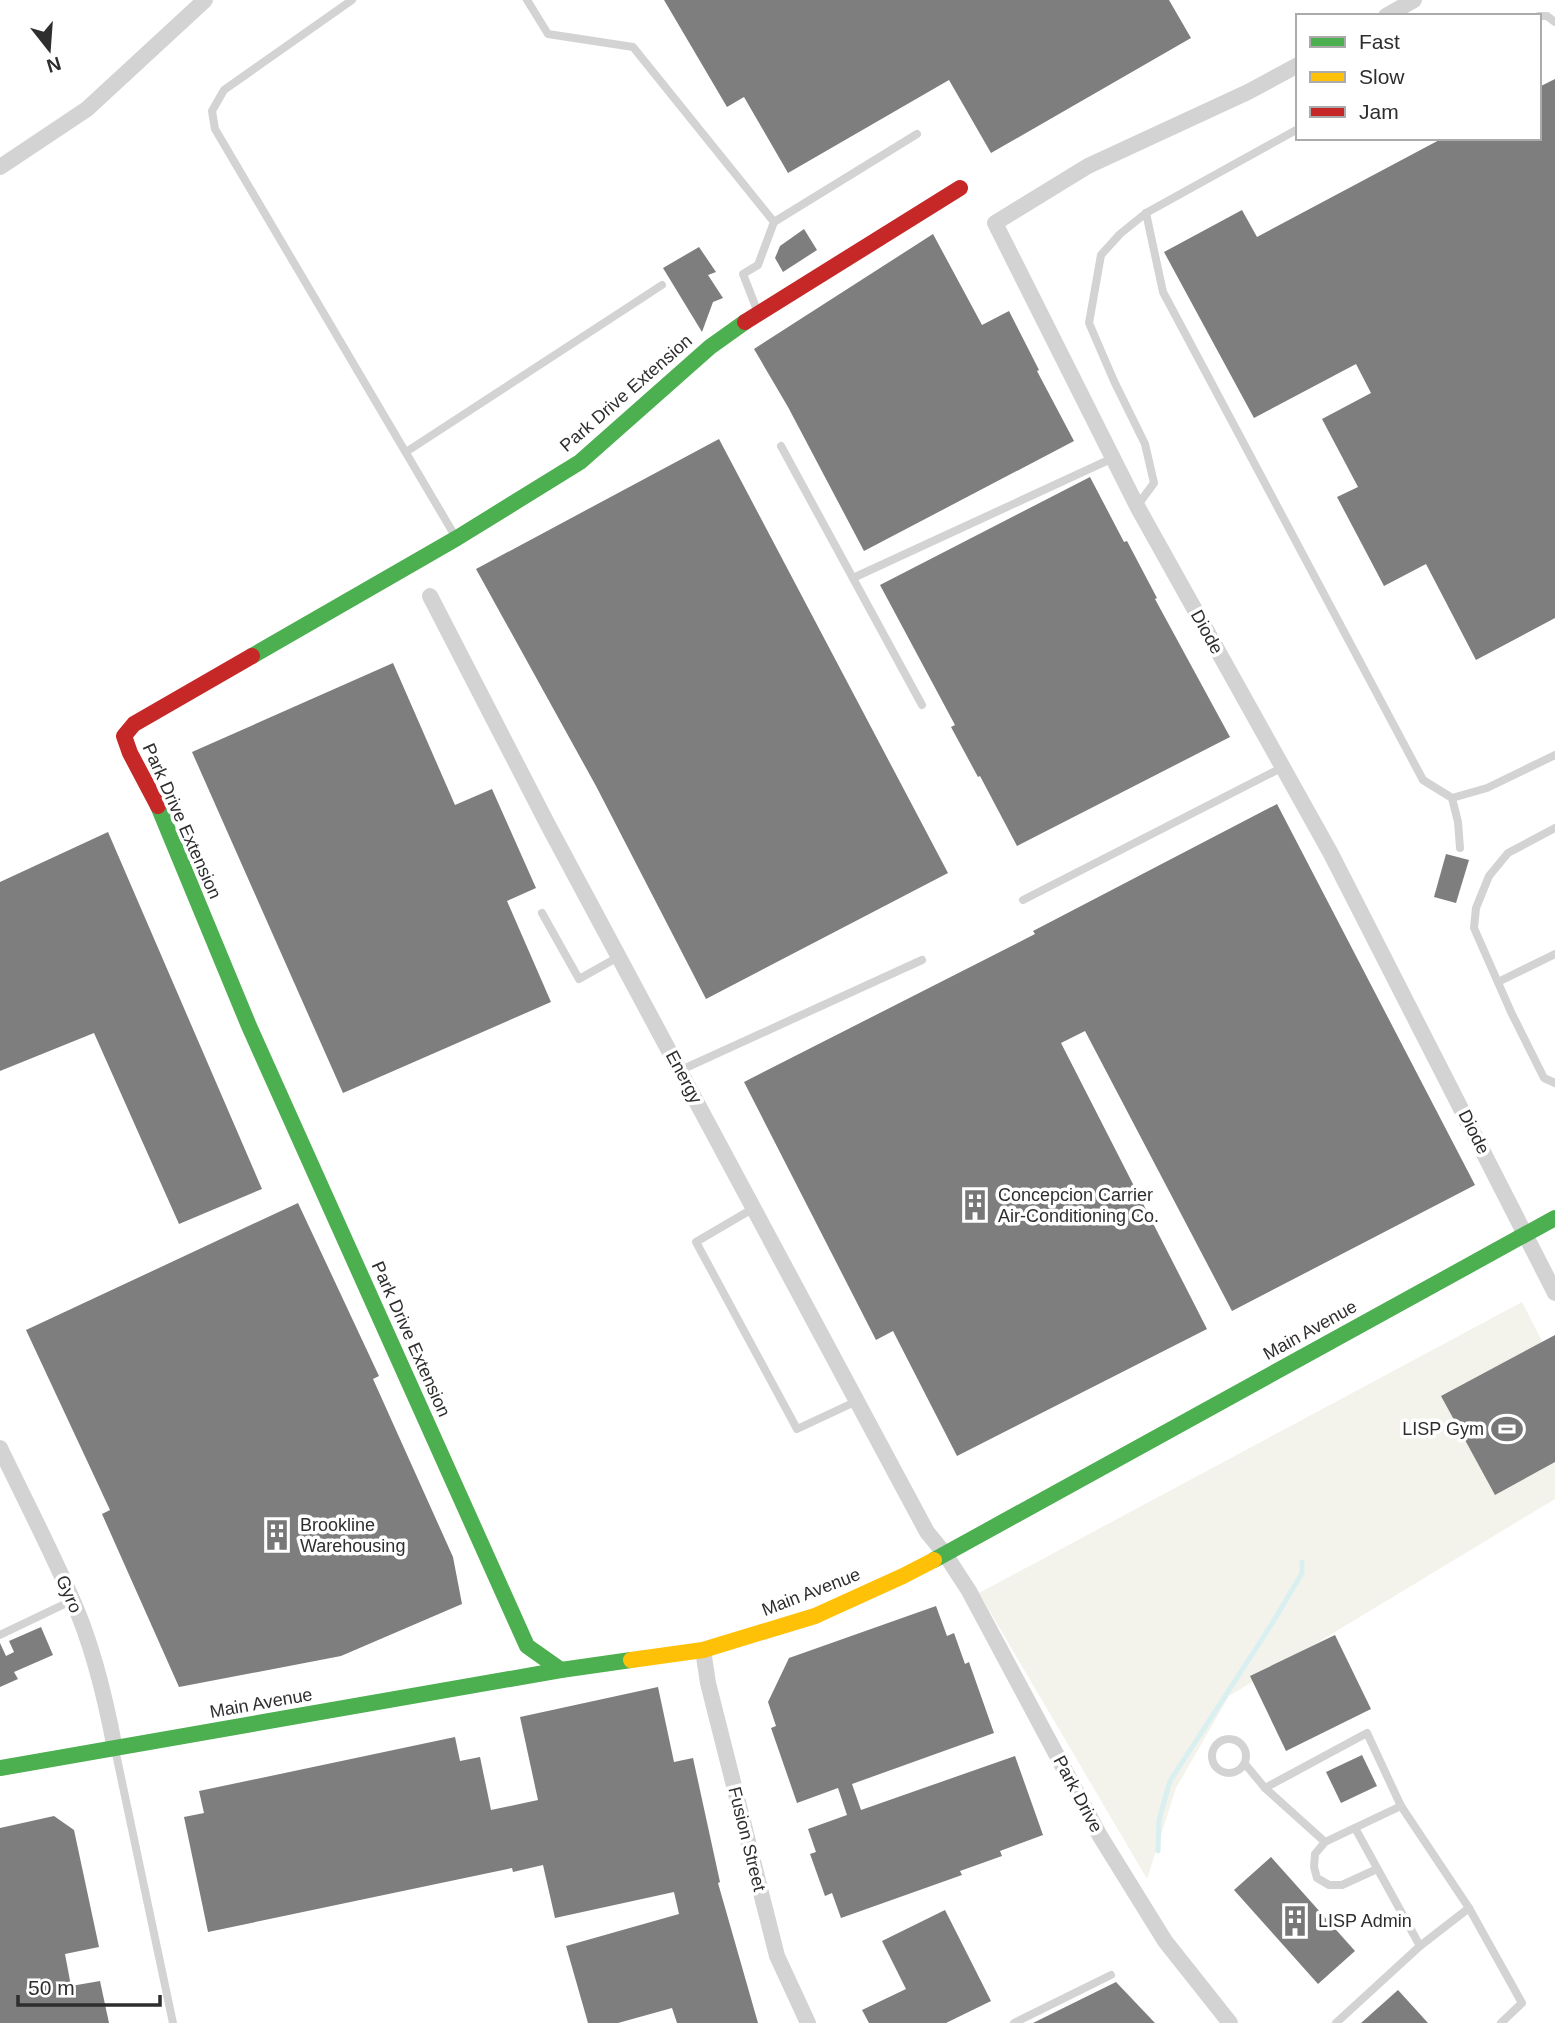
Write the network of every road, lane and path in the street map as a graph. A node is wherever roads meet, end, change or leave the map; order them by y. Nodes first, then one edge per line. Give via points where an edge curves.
1 (205, 0) edge
2 (352, 0) edge
3 (527, 0) edge
4 (1414, 0) edge
5 (1390, 14) edge
6 (1296, 66) edge
7 (1296, 130) edge
8 (917, 134) dead end
9 (0, 167) edge
10 (960, 188) dead end
11 (1146, 213) junction
12 (774, 222) junction
13 (662, 285) dead end
14 (758, 313) junction
15 (781, 446) dead end
16 (406, 452) junction
17 (1113, 457) junction
18 (1137, 506) junction
19 (457, 538) junction
20 (853, 578) junction
21 (430, 596) dead end
22 (922, 705) dead end
23 (1555, 755) edge
24 (1283, 767) junction
25 (1452, 798) junction
26 (1555, 828) edge
27 (1460, 848) dead end
28 (1023, 900) dead end
29 (542, 912) dead end
30 (1555, 954) edge
31 (620, 956) junction
32 (922, 960) dead end
33 (1498, 982) junction
34 (681, 1070) junction
35 (1555, 1083) edge
36 (754, 1208) junction
37 (1555, 1219) edge
38 (1525, 1234) junction
39 (1555, 1293) edge
40 (857, 1401) junction
41 (0, 1448) edge
42 (946, 1554) junction
43 (73, 1600) junction
44 (0, 1635) edge
45 (703, 1650) junction
46 (561, 1670) junction
47 (115, 1749) junction
48 (1245, 1764) junction
49 (0, 1768) edge
50 (1265, 1788) junction
51 (1401, 1806) junction
52 (1355, 1828) junction
53 (1325, 1842) junction
54 (1377, 1869) junction
55 (1469, 1908) junction
56 (1420, 1946) junction
57 (1111, 1975) dead end
58 (173, 2023) edge
59 (808, 2023) edge
60 (1014, 2023) edge
61 (1230, 2023) edge
62 (1336, 2023) edge
63 (1501, 2023) edge

1 - 9 street via 87,109
2 - 16 lane via 223,90 212,111 215,129
3 - 12 lane via 548,33 633,47
4 - 5 street
6 - 17 street, Diode via 1088,166 995,223
7 - 11 lane
8 - 12 lane
10 - 14 street, Park Drive Extension
11 - 18 lane via 1101,255 1089,323 1145,444 1154,483
11 - 25 lane via 1163,292 1423,780
12 - 14 lane via 758,265 743,274
13 - 16 lane
14 - 19 street, Park Drive Extension via 710,347 580,462
15 - 20 lane
16 - 19 lane
17 - 18 street, Diode
17 - 20 lane
18 - 24 street, Diode
19 - 46 street, Park Drive Extension via 134,724 124,736 156,800 249,1027 527,1646
20 - 22 lane
21 - 31 street, Energy
23 - 25 lane via 1486,788
24 - 28 lane
24 - 38 street, Diode
25 - 27 lane
26 - 33 lane via 1507,853 1489,876 1476,908 1474,928
29 - 31 lane via 579,979
30 - 33 lane
31 - 34 street, Energy
32 - 34 lane
33 - 35 lane via 1544,1078
34 - 36 street, Energy
36 - 40 street, Energy
36 - 40 lane via 696,1241 797,1429
37 - 38 street, Main Avenue
38 - 39 street, Diode
38 - 42 street, Main Avenue
40 - 42 street, Energy via 927,1532
41 - 43 street, Gyro
42 - 45 street, Main Avenue via 815,1616
42 - 61 street, Park Drive via 1100,1836 1165,1941
43 - 44 lane
43 - 47 street, Gyro
45 - 46 street, Main Avenue
45 - 59 street, Fusion Street via 777,1956
46 - 47 street, Main Avenue
47 - 49 street, Main Avenue
47 - 58 lane
48 - 48 lane via 1245,1748 1237,1741 1221,1740 1214,1748 1212,1760 1218,1769 1236,1772
48 - 50 lane
50 - 51 lane via 1367,1733
50 - 53 lane
51 - 52 lane
51 - 55 lane
52 - 53 lane
52 - 54 lane
53 - 54 lane via 1315,1854 1314,1867 1317,1878 1329,1885 1342,1885
54 - 56 lane
55 - 56 lane
55 - 63 lane via 1522,2003
56 - 62 lane
57 - 60 lane

